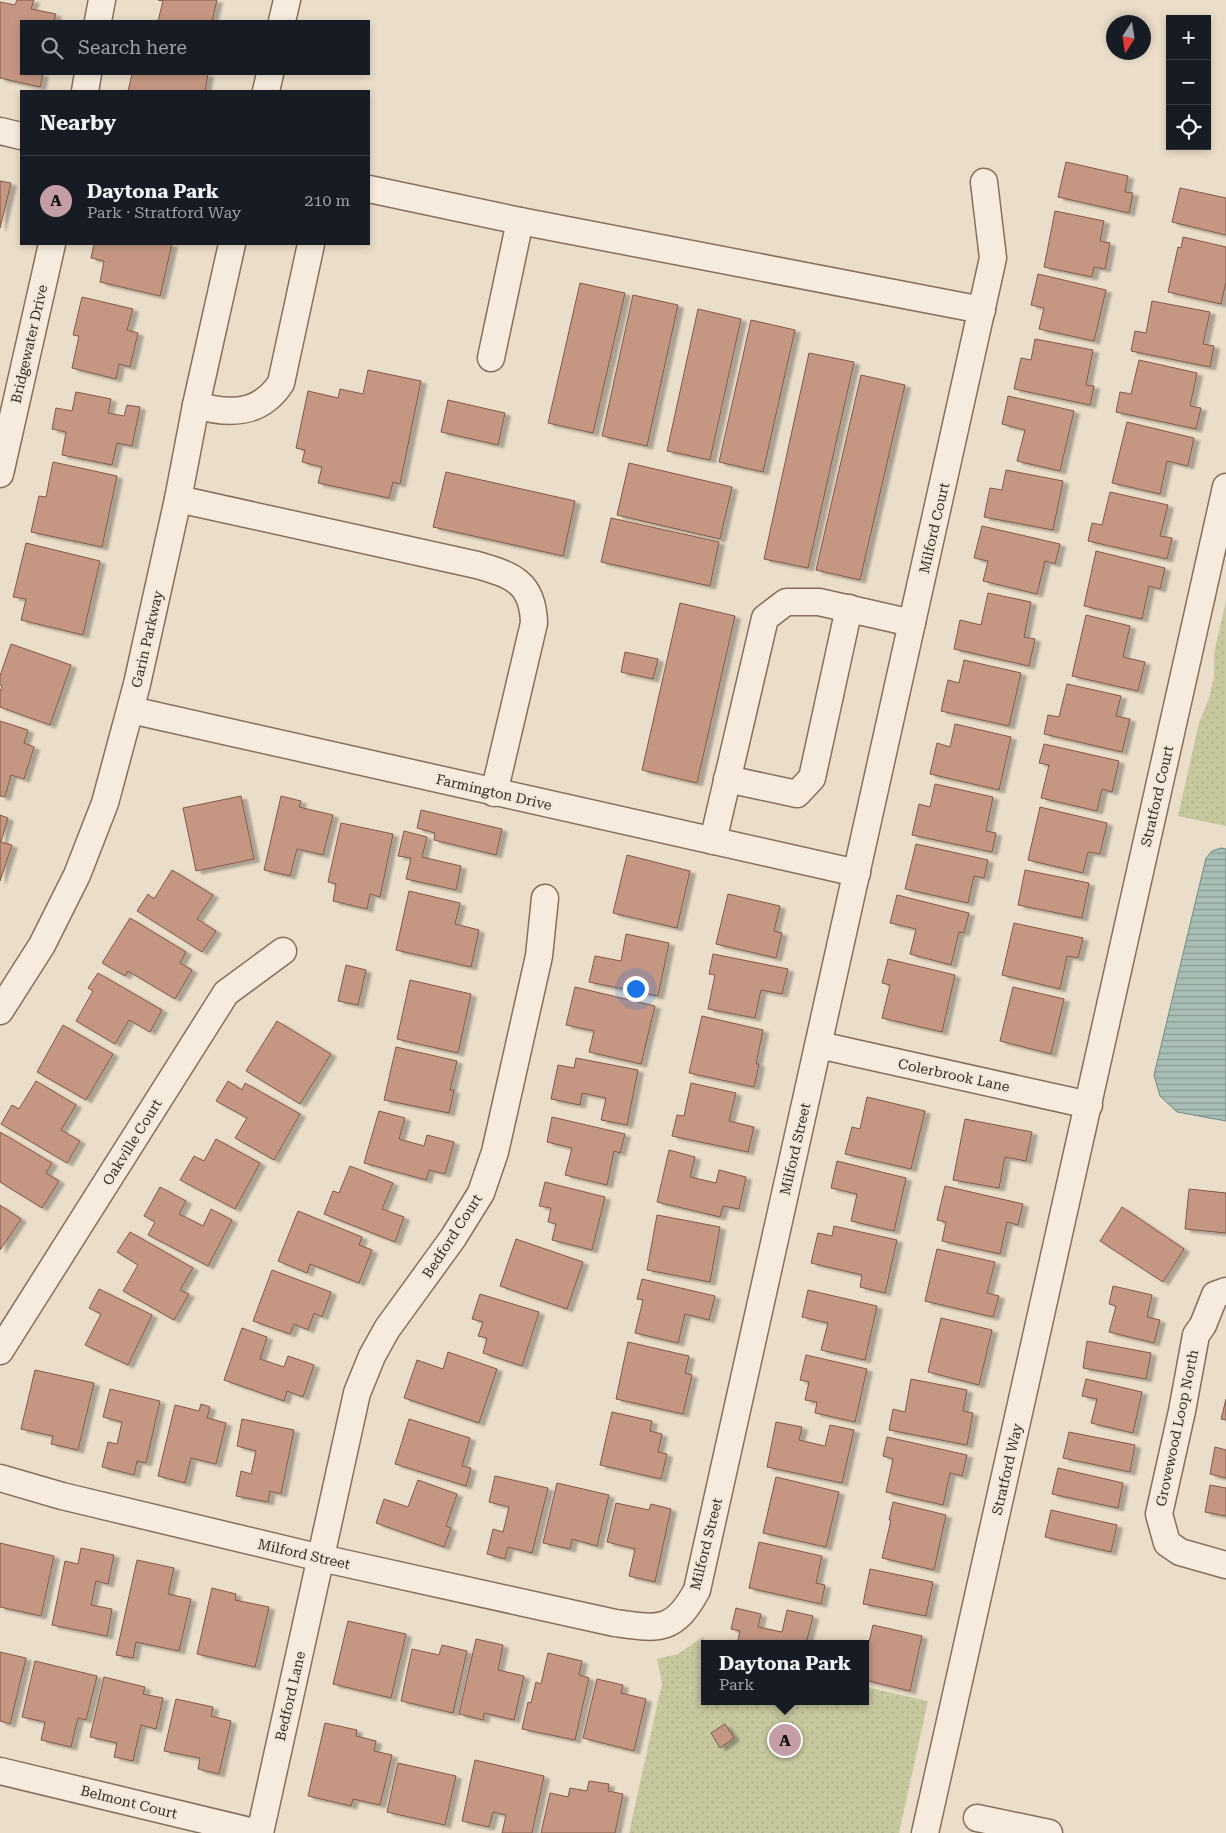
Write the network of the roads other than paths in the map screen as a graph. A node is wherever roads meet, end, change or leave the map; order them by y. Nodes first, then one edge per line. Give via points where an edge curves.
1 (102, 0) edge
2 (287, 0) edge
3 (98, 20) edge
4 (282, 20) edge
5 (88, 75) edge
6 (270, 75) edge
7 (84, 90) edge
8 (266, 90) edge
9 (0, 131) edge
10 (20, 136) edge
11 (984, 182) dead end
12 (370, 189) edge
13 (520, 221) junction
14 (52, 245) edge
15 (232, 245) edge
16 (311, 245) edge
17 (982, 310) junction
18 (491, 358) dead end
19 (196, 405) junction
20 (5, 429) edge
21 (0, 474) edge
22 (1226, 487) edge
23 (178, 500) junction
24 (849, 608) junction
25 (912, 623) junction
26 (131, 710) junction
27 (727, 779) junction
28 (494, 792) junction
29 (712, 841) junction
30 (857, 873) junction
31 (546, 898) dead end
32 (283, 951) dead end
33 (0, 1012) edge
34 (818, 1045) junction
35 (1089, 1105) junction
36 (1226, 1291) edge
37 (0, 1351) edge
38 (0, 1478) edge
39 (321, 1558) junction
40 (1226, 1565) edge
41 (0, 1771) edge
42 (977, 1818) dead end
43 (259, 1833) edge
44 (925, 1833) edge
45 (1049, 1833) edge

1 - 3 street
2 - 4 street
5 - 7 street
6 - 8 street
9 - 10 street
11 - 17 street, Milford Court via 993,258
12 - 13 street
13 - 17 street
13 - 18 street
14 - 20 street, Bridgewater Drive
15 - 19 street, Garin Parkway
16 - 19 street via 281,383 274,394 250,408 234,412
17 - 25 street, Milford Court
19 - 23 street, Garin Parkway
20 - 21 street, Bridgewater Drive
22 - 35 street, Stratford Court
23 - 26 street, Garin Parkway
23 - 28 street via 477,565 519,582 531,600 534,623
24 - 25 street
24 - 27 street via 819,602 786,602 765,618
24 - 27 street via 812,778 797,794
25 - 30 street, Milford Court
26 - 28 street, Farmington Drive
26 - 33 street, Garin Parkway via 105,803 77,875 42,945
27 - 29 street
28 - 29 street, Farmington Drive
29 - 30 street, Farmington Drive
30 - 34 street, Milford Street
31 - 39 street, Bedford Court via 539,956 495,1152 481,1193 454,1238 387,1329 372,1356 357,1393
32 - 37 street, Oakville Court via 226,993
34 - 35 street, Colerbrook Lane
34 - 39 street, Milford Street via 697,1590 687,1609 670,1624 648,1628
35 - 44 street, Stratford Way
36 - 40 street, Grovewood Loop North via 1215,1295 1196,1334 1159,1514 1167,1543 1180,1552
38 - 39 street, Milford Street
39 - 43 street, Bedford Lane
41 - 43 street, Belmont Court
42 - 45 street

